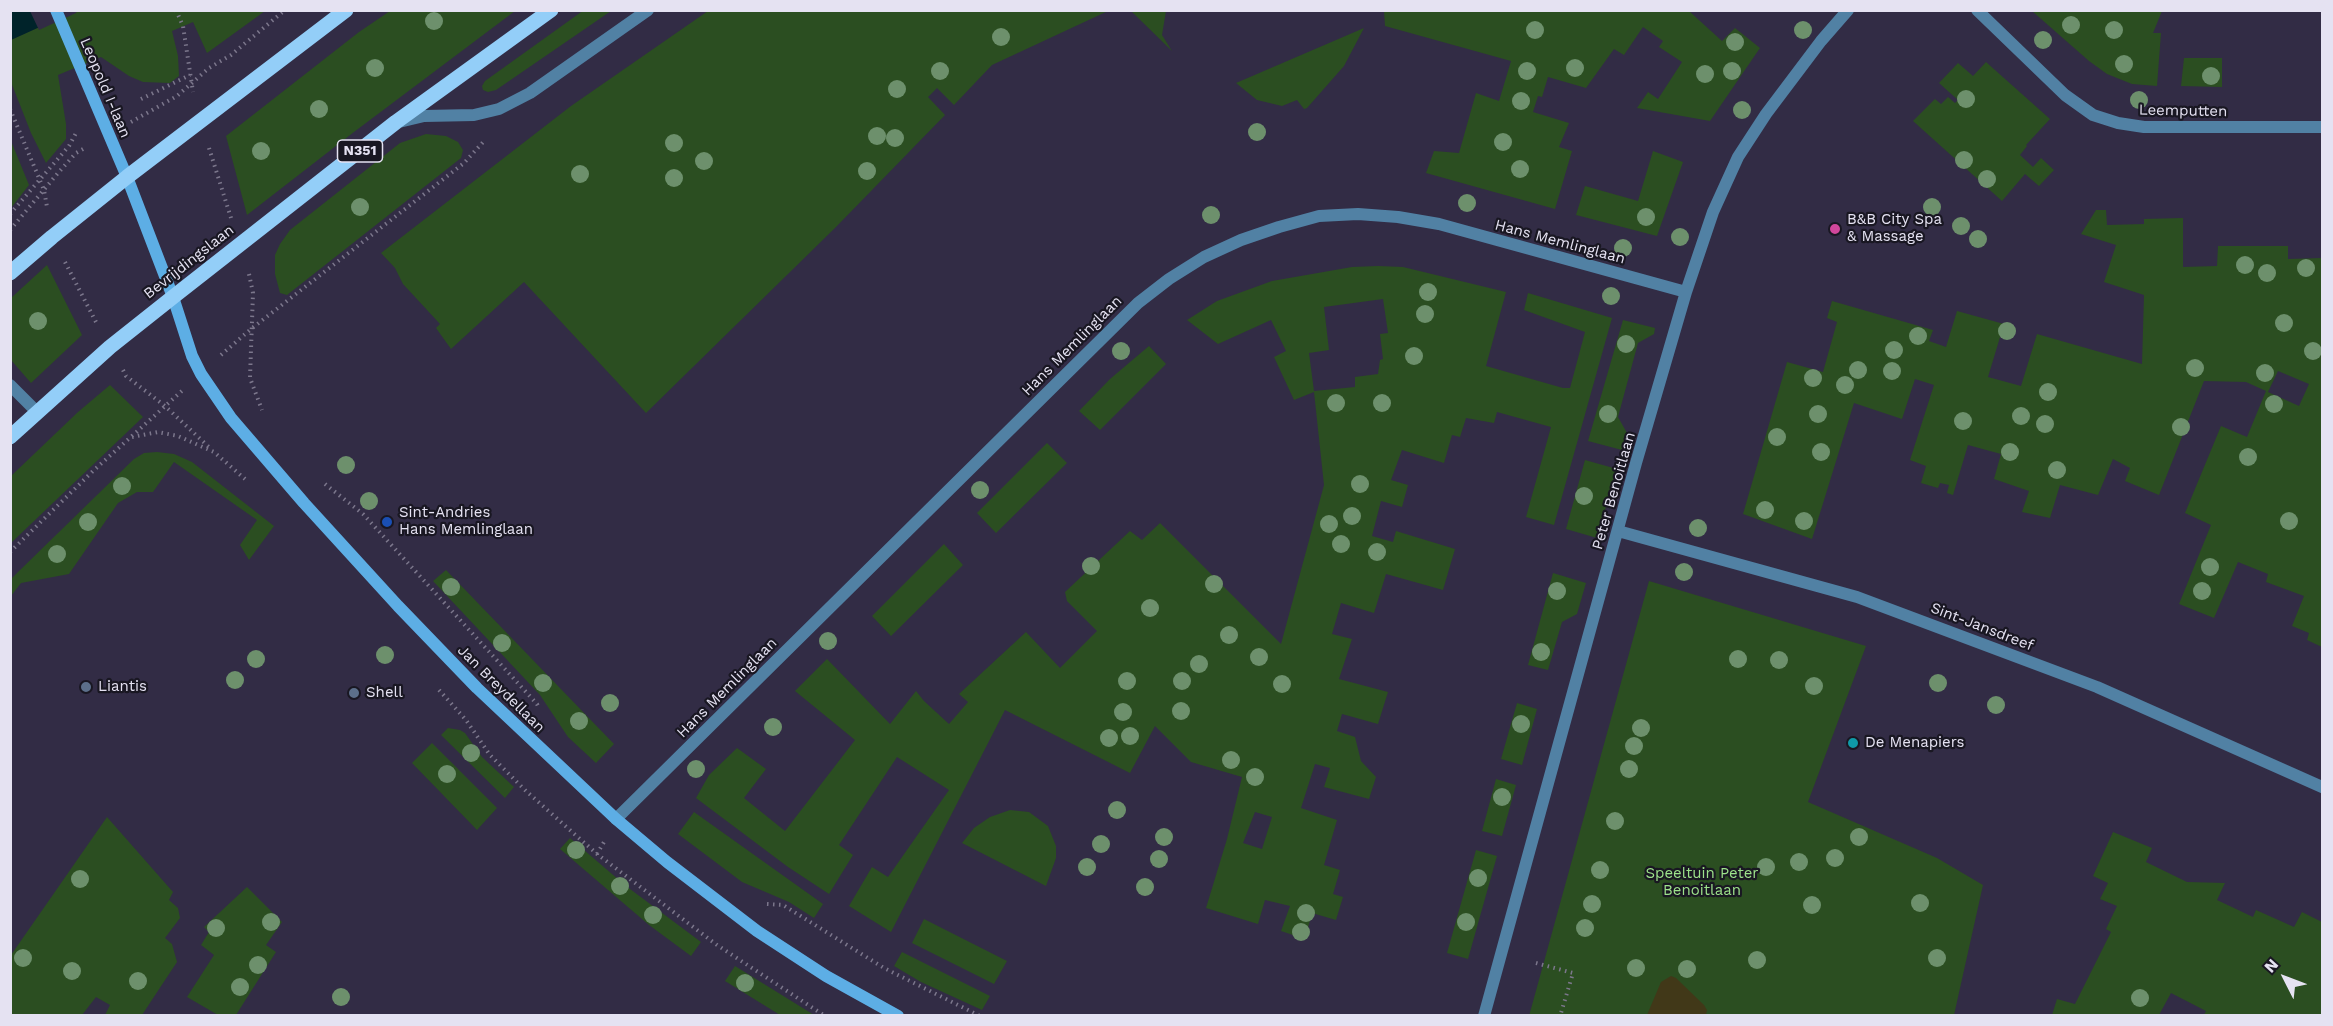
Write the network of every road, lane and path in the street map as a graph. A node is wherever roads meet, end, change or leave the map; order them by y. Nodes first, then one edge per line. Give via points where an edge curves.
1 (56, 10) edge
2 (176, 10) edge
3 (285, 10) edge
4 (346, 10) edge
5 (551, 10) edge
6 (648, 10) edge
7 (1848, 10) edge
8 (1977, 10) edge
9 (190, 75) junction
10 (191, 83) junction
11 (177, 96) dead end
12 (141, 99) dead end
13 (10, 110) edge
14 (396, 122) junction
15 (2322, 127) edge
16 (76, 133) dead end
17 (489, 137) dead end
18 (214, 162) dead end
19 (58, 173) dead end
20 (127, 177) junction
21 (40, 180) junction
22 (44, 190) junction
23 (47, 207) dead end
24 (10, 214) edge
25 (233, 224) dead end
26 (10, 230) edge
27 (61, 252) dead end
28 (12, 271) edge
29 (250, 279) dead end
30 (1686, 292) junction
31 (173, 297) junction
32 (91, 313) dead end
33 (250, 329) junction
34 (233, 344) dead end
35 (126, 376) dead end
36 (10, 385) edge
37 (180, 393) dead end
38 (165, 406) junction
39 (36, 411) junction
40 (266, 419) dead end
41 (10, 437) edge
42 (214, 452) dead end
43 (321, 480) dead end
44 (1618, 531) junction
45 (10, 552) edge
46 (540, 714) dead end
47 (2322, 787) edge
48 (616, 819) junction
49 (720, 903) junction
50 (1536, 963) dead end
51 (898, 1016) edge
52 (980, 1016) edge
53 (1484, 1016) edge
54 (1563, 1016) edge

1 - 20 street, Leopold I-laan
2 - 9 path via 183,26
3 - 10 path
4 - 20 main road
5 - 14 main road, Bevrijdingslaan / N351
6 - 14 street, Bevrijdingslaan via 530,93 499,109
7 - 30 street, Peter Benoitlaan via 1787,84 1738,157 1713,212
8 - 15 street, Leemputten via 2065,95 2093,115 2144,127
9 - 10 path
9 - 12 path
10 - 11 path
13 - 21 path
14 - 31 main road, Bevrijdingslaan / N351
16 - 21 path
17 - 33 path via 464,163
18 - 25 path
19 - 22 path
20 - 28 main road
20 - 31 street, Leopold I-laan
21 - 22 path
21 - 24 path
22 - 23 path
22 - 26 path
27 - 32 path
29 - 33 path
30 - 44 street, Peter Benoitlaan
30 - 48 street, Hans Memlinglaan via 1439,224 1359,214 1319,216 1279,227 1204,257 1138,303
31 - 39 main road, Bevrijdingslaan / N351
31 - 48 street, Jan Breydellaan via 201,374 238,426 450,660
33 - 34 path
33 - 40 path via 250,378
35 - 38 path
36 - 39 street
37 - 38 path
38 - 42 path
38 - 45 path
39 - 41 main road, Bevrijdingslaan / N351
43 - 46 path via 363,514 537,704
44 - 47 street, Sint-Jansdreef via 1857,597 2097,687
44 - 53 street, Peter Benoitlaan
48 - 49 street, Jan Breydellaan
49 - 51 street, Jan Breydellaan via 817,970
49 - 52 path via 783,905 884,968
50 - 54 path via 1573,973

